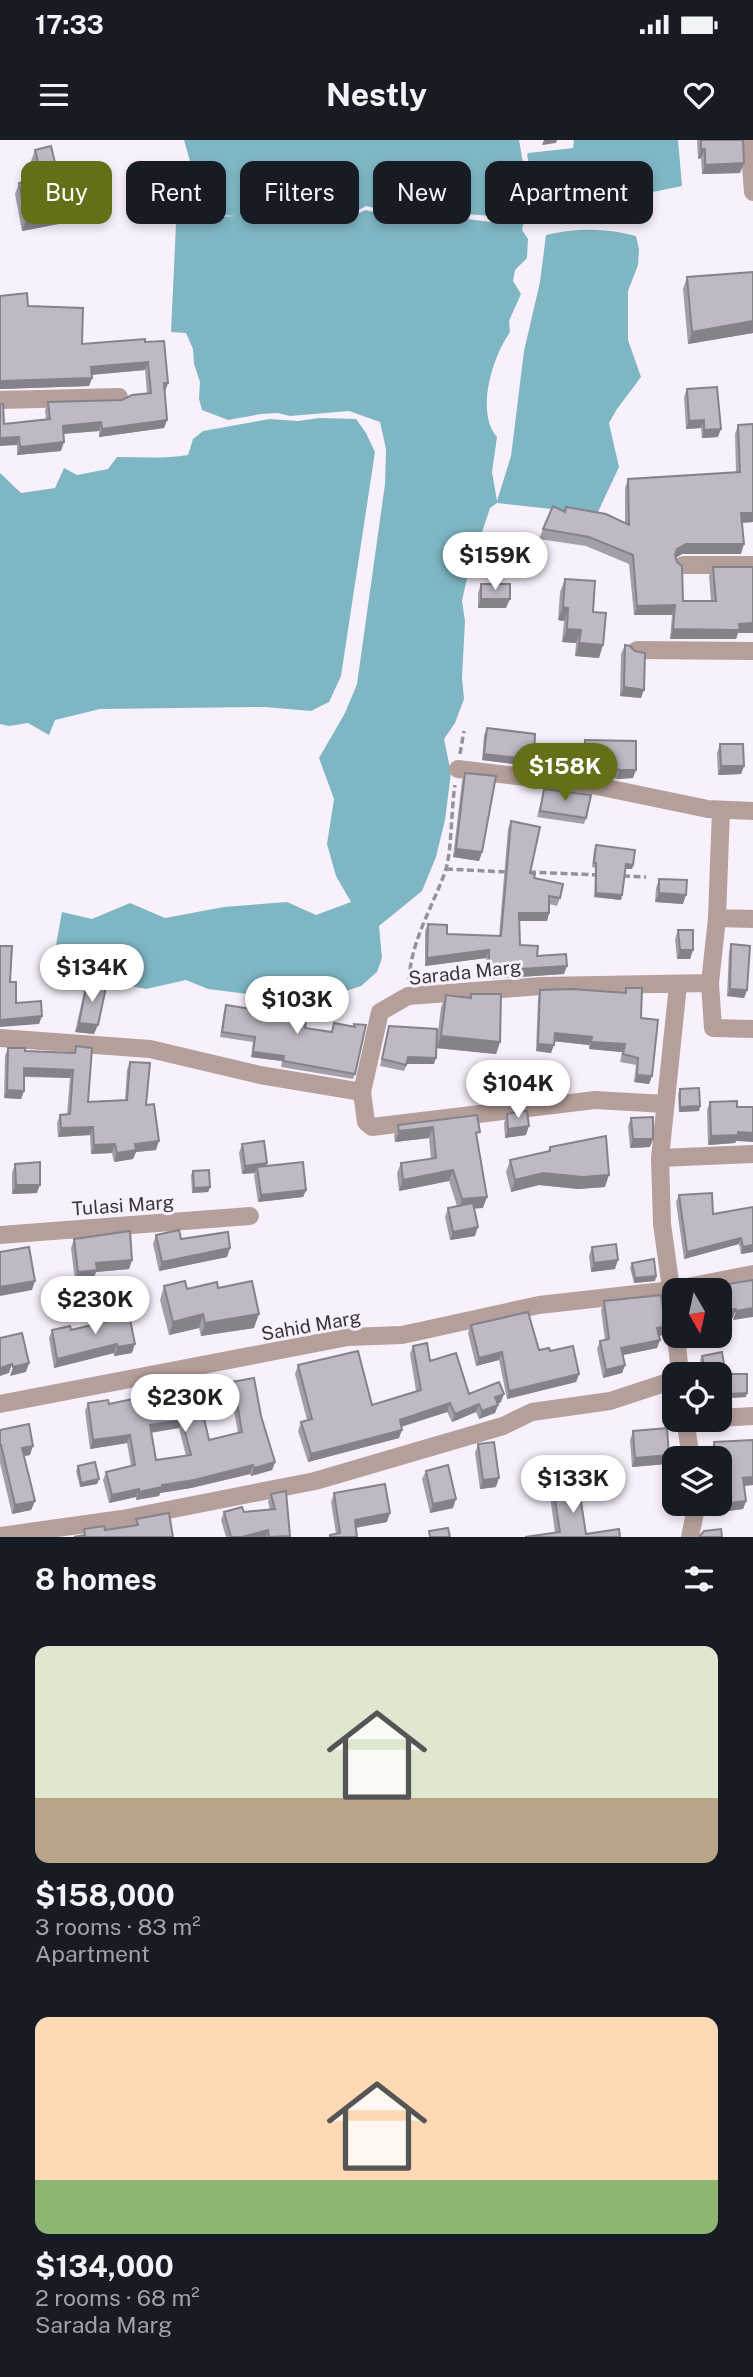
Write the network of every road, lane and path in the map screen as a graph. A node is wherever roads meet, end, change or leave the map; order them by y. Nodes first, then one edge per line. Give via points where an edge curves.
1 (749, 140) edge
2 (753, 192) edge
3 (119, 397) edge
4 (0, 400) edge
5 (683, 565) edge
6 (753, 565) edge
7 (637, 650) edge
8 (753, 651) edge
9 (464, 732) dead end
10 (458, 769) junction
11 (721, 810) junction
12 (753, 811) edge
13 (446, 869) junction
14 (513, 872) edge
15 (526, 872) edge
16 (606, 876) edge
17 (619, 876) edge
18 (646, 877) dead end
19 (717, 918) junction
20 (753, 919) edge
21 (710, 983) junction
22 (678, 985) junction
23 (408, 996) junction
24 (753, 1029) edge
25 (0, 1038) edge
26 (362, 1092) junction
27 (665, 1104) junction
28 (753, 1154) edge
29 (660, 1158) junction
30 (250, 1216) dead end
31 (0, 1235) edge
32 (753, 1274) edge
33 (670, 1278) edge
34 (732, 1278) edge
35 (662, 1291) edge
36 (662, 1384) edge
37 (0, 1404) edge
38 (753, 1416) edge
39 (732, 1417) edge
40 (694, 1516) edge
41 (0, 1536) edge
42 (690, 1537) edge

1 - 2 street
3 - 4 street
5 - 6 street
7 - 8 street
9 - 10 path
10 - 11 street via 592,785
10 - 13 path
11 - 12 street
11 - 19 street
13 - 14 path
13 - 23 path via 419,933
15 - 16 path
17 - 18 path
19 - 20 street
19 - 21 street
21 - 22 street, Sarada Marg
21 - 24 street via 713,1028
22 - 23 street, Sarada Marg via 542,986
22 - 27 street
23 - 26 street, Sarada Marg via 380,1012
25 - 26 street via 150,1049 260,1075
26 - 27 street via 366,1122 372,1127 595,1100
27 - 29 street
28 - 29 street
29 - 33 street via 662,1224
30 - 31 street, Tulasi Marg
32 - 34 street, Sahid Marg
35 - 37 street, Sahid Marg via 539,1305 402,1335 348,1336
36 - 41 street via 610,1401 532,1412 503,1426 316,1481 122,1519
38 - 39 street
40 - 42 street

